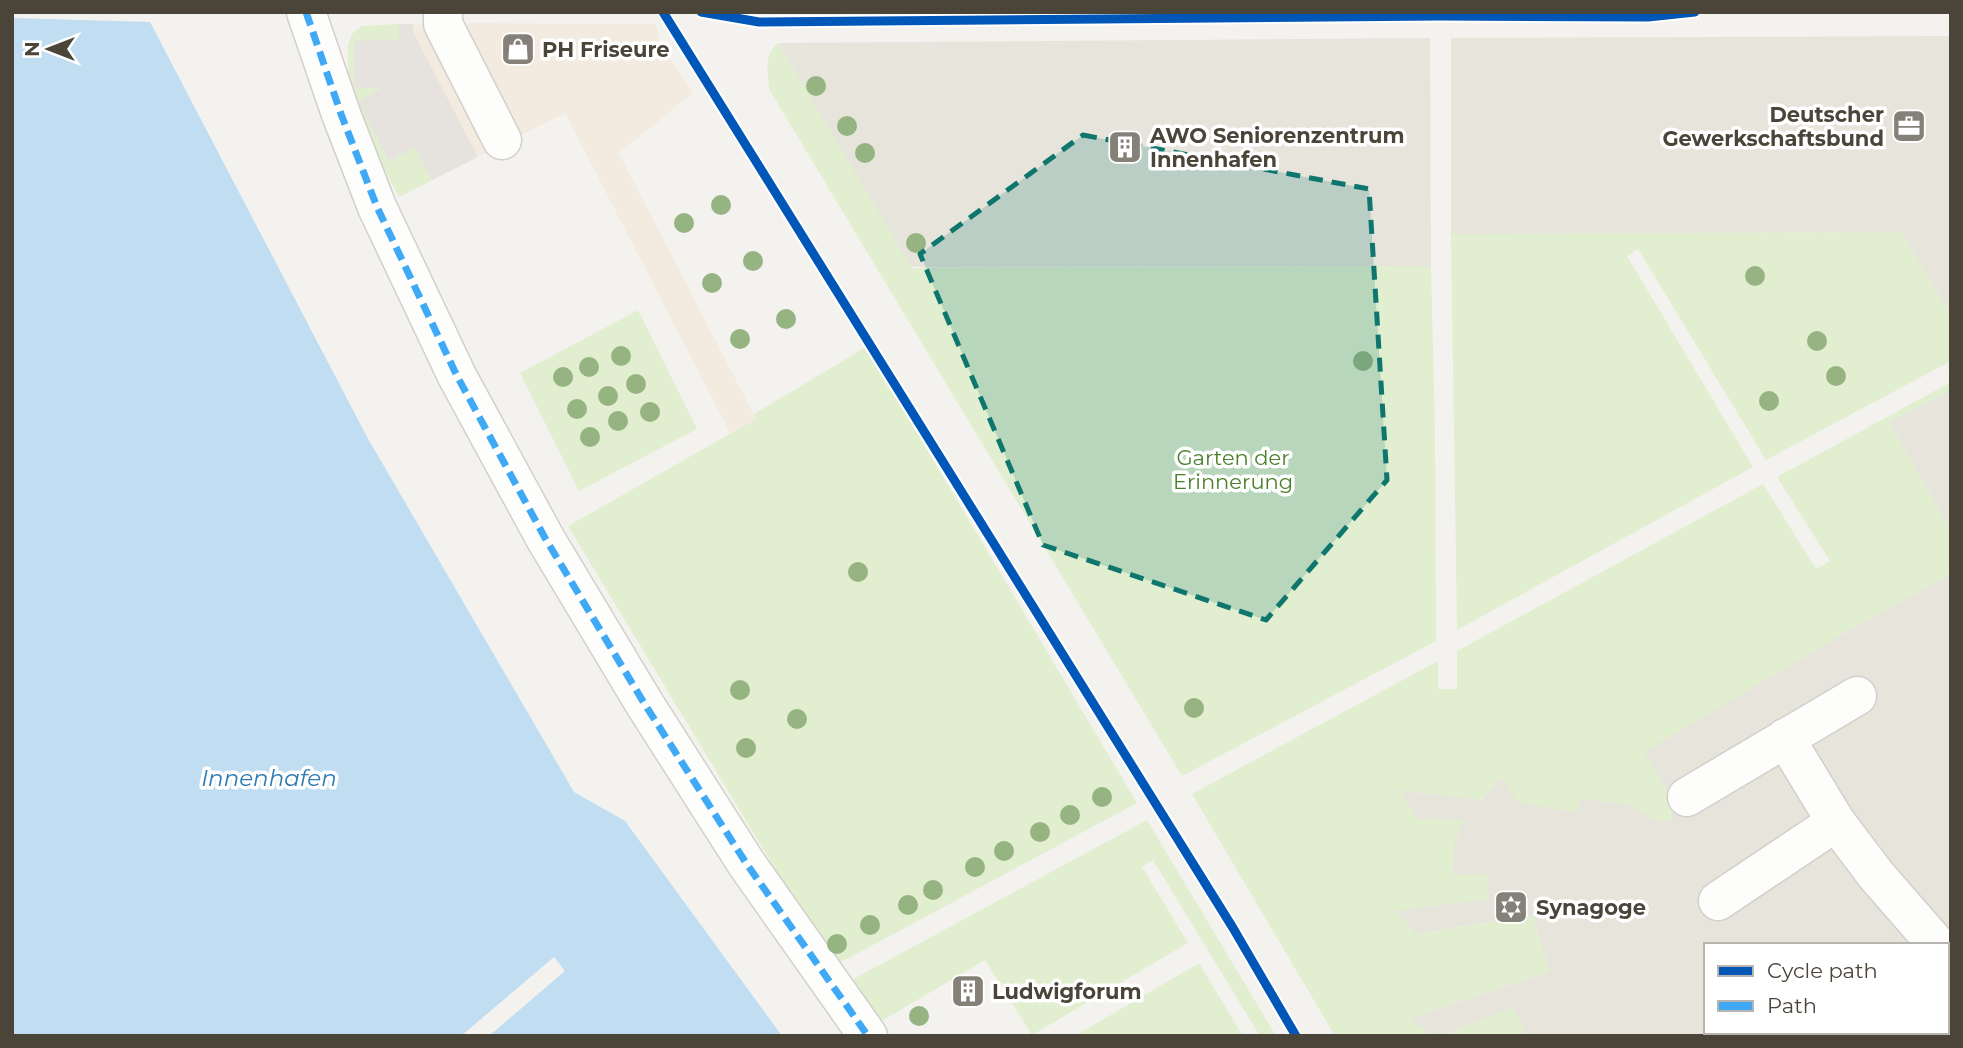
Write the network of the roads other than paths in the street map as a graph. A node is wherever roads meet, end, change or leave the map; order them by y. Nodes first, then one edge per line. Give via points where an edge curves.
1 (306, 12) edge
2 (443, 12) edge
3 (502, 140) dead end
4 (1857, 696) dead end
5 (1785, 738) junction
6 (1687, 797) dead end
7 (1836, 822) junction
8 (1718, 901) dead end
9 (1935, 943) edge
10 (868, 1036) edge

1 - 10 street via 377,208 457,376 545,538 747,863
2 - 3 street via 443,24
4 - 5 street
5 - 6 street
5 - 7 street
7 - 8 street
7 - 9 street

